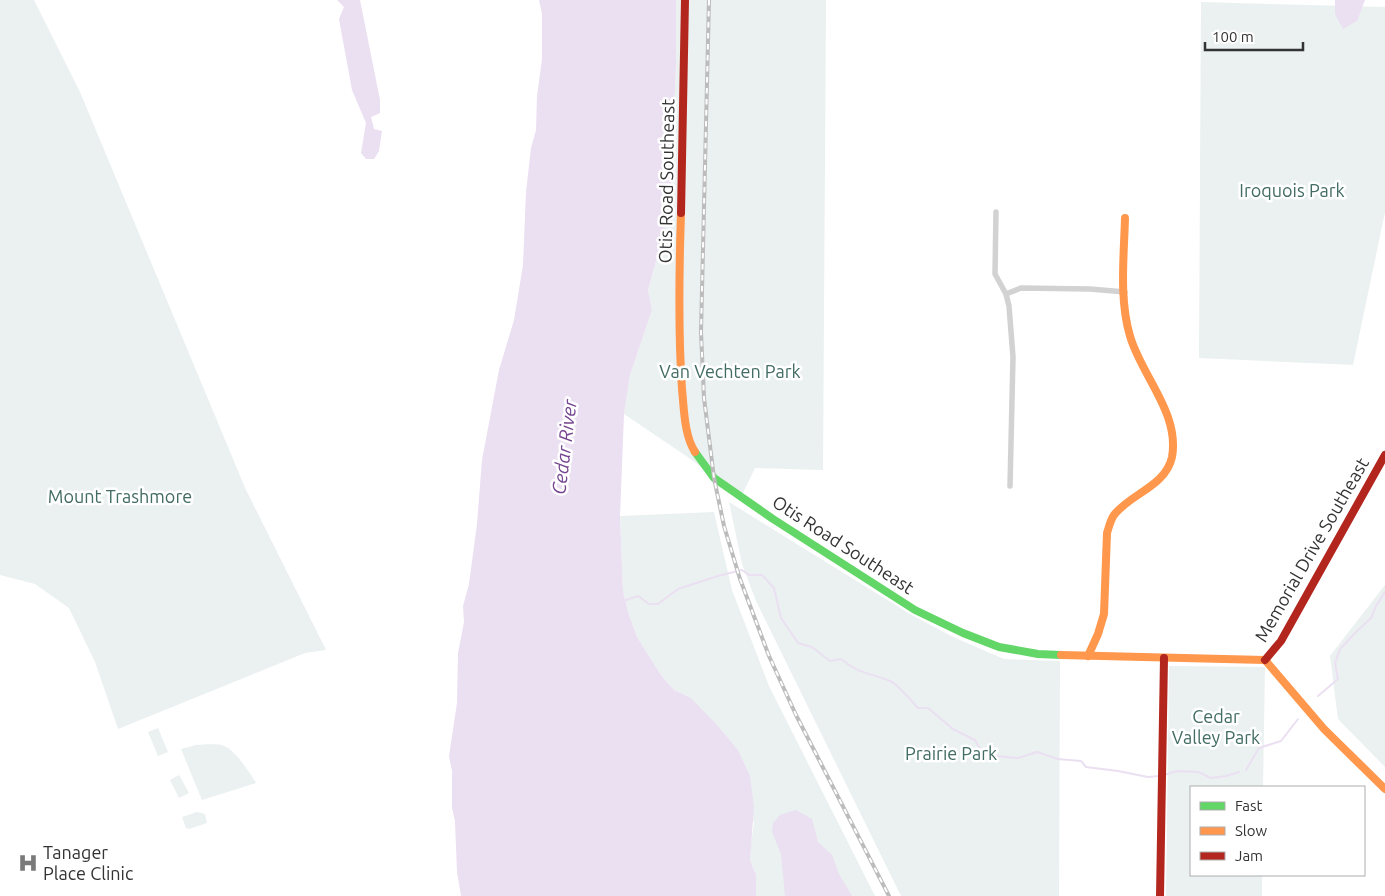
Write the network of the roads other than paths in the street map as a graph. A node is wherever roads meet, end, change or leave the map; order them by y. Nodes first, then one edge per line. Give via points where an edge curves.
1 (685, 0) edge
2 (996, 212) dead end
3 (1126, 218) dead end
4 (1126, 292) junction
5 (1006, 294) junction
6 (1385, 455) edge
7 (1010, 486) dead end
8 (1088, 656) junction
9 (1164, 658) junction
10 (1265, 660) junction
11 (1385, 789) edge
12 (1160, 896) edge

1 - 8 street, Otis Road Southeast via 680,355 684,410 693,449 714,478 915,610 999,647 1038,654
2 - 5 street via 995,274
3 - 4 street
4 - 5 street via 1021,288
4 - 8 street via 1128,332 1167,416 1172,451 1171,460 1159,478 1115,514 1110,522 1104,614
5 - 7 street via 1013,357
6 - 10 street, Memorial Drive Southeast via 1281,641
8 - 9 street, Otis Road Southeast
9 - 10 street, Otis Road Southeast
9 - 12 street
10 - 11 street via 1324,729

